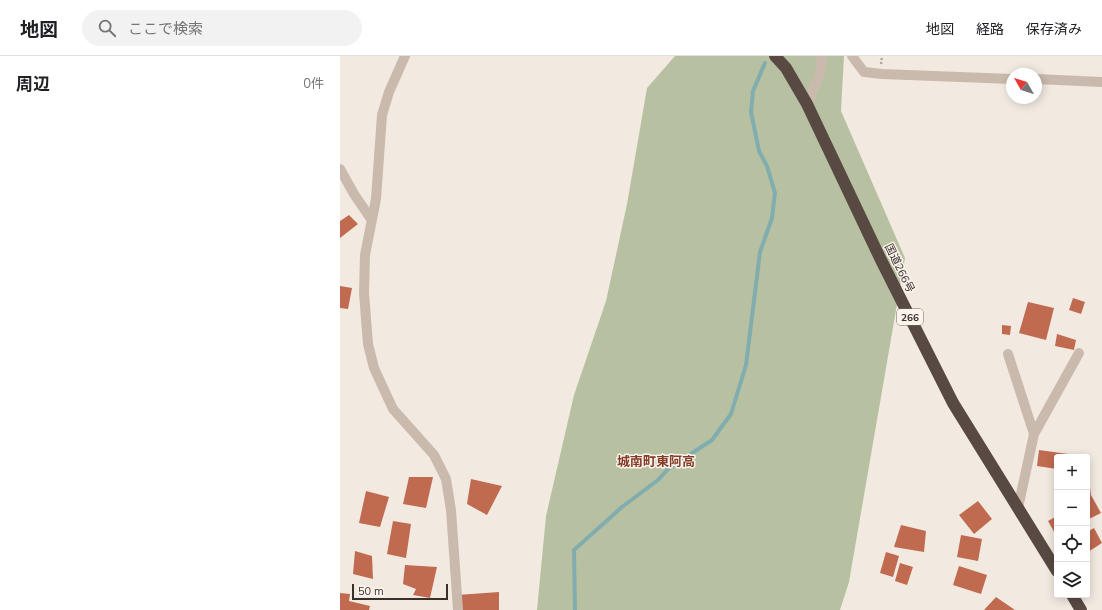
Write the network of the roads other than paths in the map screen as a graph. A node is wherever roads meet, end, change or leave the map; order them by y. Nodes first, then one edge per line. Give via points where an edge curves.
1 (405, 56) edge
2 (775, 56) edge
3 (822, 56) edge
4 (852, 56) edge
5 (1006, 79) edge
6 (1042, 80) edge
7 (1102, 82) edge
8 (807, 104) junction
9 (340, 169) edge
10 (371, 219) junction
11 (1080, 353) dead end
12 (1034, 434) junction
13 (1018, 508) junction
14 (1054, 566) edge
15 (1074, 598) edge
16 (458, 610) edge
17 (1081, 610) edge

1 - 10 street via 389,92 382,116 376,199
2 - 8 highway, 国道266号 / 266 via 786,68
3 - 8 street via 820,74
4 - 5 street via 864,72
6 - 7 street
8 - 13 highway, 国道266号 / 266 via 953,403
9 - 10 street
10 - 16 street via 365,255 364,293 368,344 374,368 393,409 434,455 446,480 451,510
11 - 12 street
12 - 12 street via 1019,392 1008,354 1032,427
12 - 13 street
13 - 14 highway, 国道266号 / 266
15 - 17 highway

